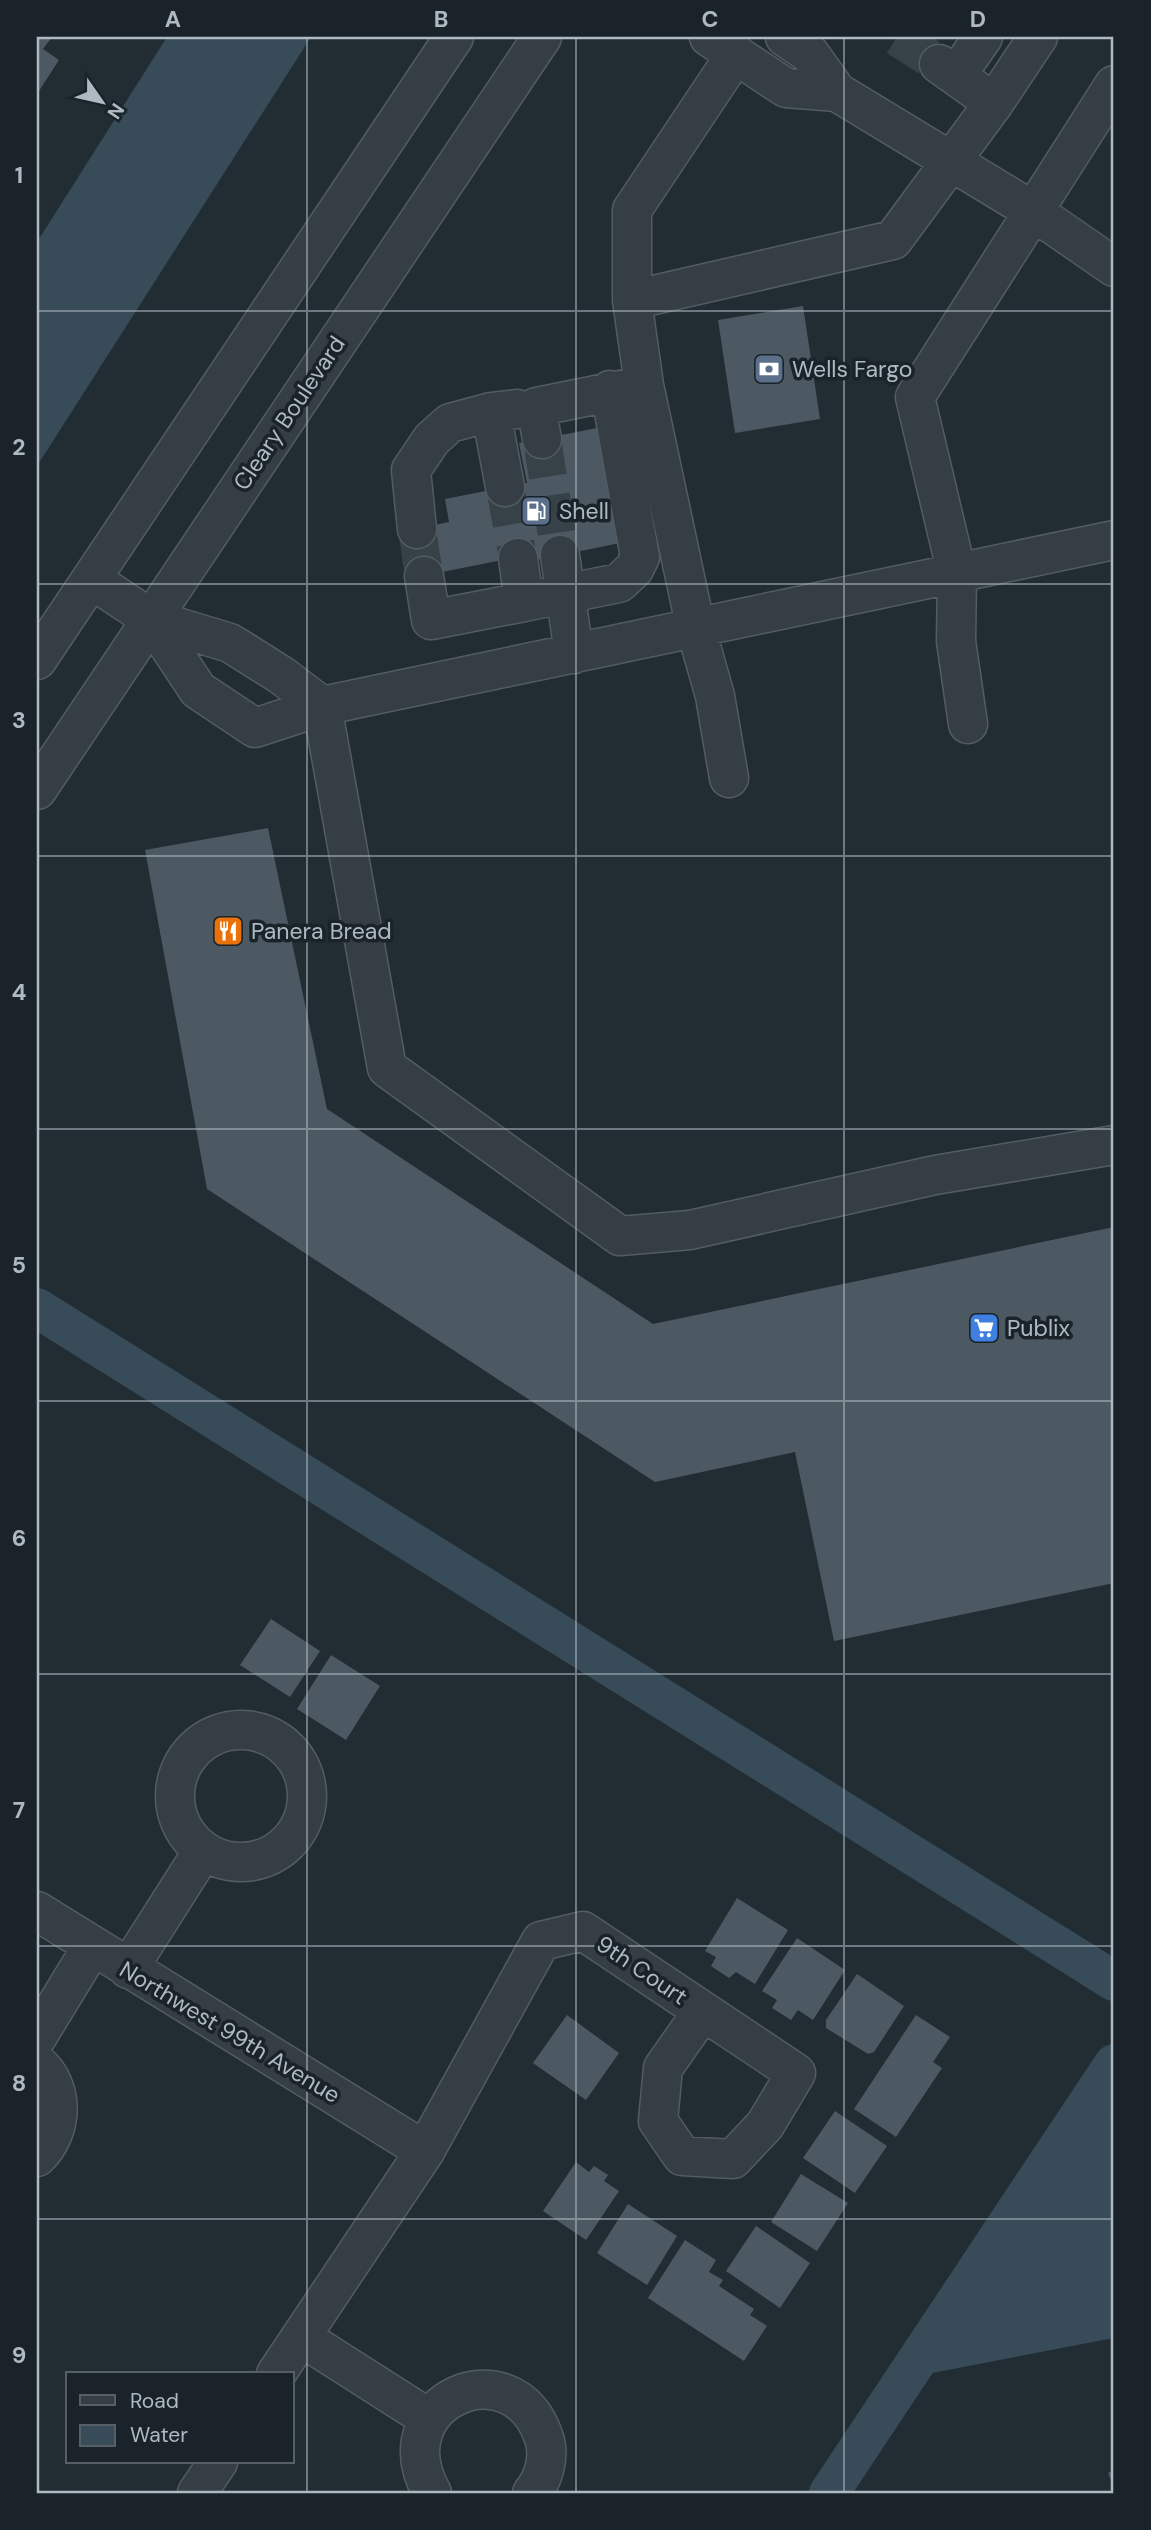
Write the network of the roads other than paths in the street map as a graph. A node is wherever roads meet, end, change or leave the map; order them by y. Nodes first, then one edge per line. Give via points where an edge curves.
1 (454, 37) edge
2 (542, 37) edge
3 (785, 37) edge
4 (983, 37) edge
5 (1038, 37) edge
6 (723, 46) edge
7 (1114, 85) edge
8 (837, 92) junction
9 (994, 103) junction
10 (953, 161) junction
11 (1033, 211) junction
12 (1114, 267) edge
13 (632, 300) junction
14 (627, 388) junction
15 (491, 412) junction
16 (505, 488) tunnel mouth
17 (417, 528) tunnel mouth
18 (1114, 540) edge
19 (560, 555) tunnel mouth
20 (518, 558) tunnel mouth
21 (957, 574) junction
22 (424, 576) tunnel mouth
23 (91, 579) junction
24 (566, 593) junction
25 (524, 602) junction
26 (151, 619) junction
27 (696, 629) junction
28 (574, 654) junction
29 (37, 660) edge
30 (322, 706) junction
31 (968, 724) dead end
32 (729, 778) dead end
33 (37, 790) edge
34 (1114, 1144) edge
35 (203, 1851) dead end
36 (37, 1911) edge
37 (92, 1947) junction
38 (128, 1969) junction
39 (703, 2011) junction
40 (37, 2037) edge
41 (37, 2063) edge
42 (425, 2151) junction
43 (37, 2157) edge
44 (301, 2337) junction
45 (277, 2372) edge
46 (428, 2418) junction
47 (217, 2464) edge
48 (197, 2493) edge
49 (432, 2493) edge
50 (532, 2493) edge

1 - 23 street
2 - 26 street, Cleary Boulevard
3 - 8 street via 810,54
4 - 9 street via 948,70
5 - 9 street
6 - 8 street via 786,88
6 - 13 street via 632,211
7 - 11 street
8 - 10 street
9 - 10 street
10 - 11 street
10 - 13 street via 893,240
11 - 12 street
11 - 21 street via 915,397
13 - 14 street
14 - 15 street via 539,423
14 - 24 street via 640,557 619,583
14 - 27 street
15 - 16 street
15 - 17 street via 450,422 411,470
18 - 21 street
19 - 24 street
20 - 25 street
21 - 27 street
21 - 31 street via 956,641
22 - 25 street via 431,620
23 - 26 street
23 - 29 street
24 - 25 street
24 - 28 street
26 - 30 street via 230,643
26 - 30 street via 198,690 254,728
26 - 33 street, Cleary Boulevard
27 - 28 street
27 - 32 street via 715,696
28 - 30 street
30 - 34 street via 387,1068 620,1236 690,1230 935,1175
35 - 38 street
36 - 37 street, Northwest 99th Avenue
37 - 38 street, Northwest 99th Avenue
37 - 40 street
38 - 42 street, Northwest 99th Avenue
39 - 39 street, 9th Court via 796,2073 765,2125 733,2159 682,2156 658,2122 663,2068
39 - 42 street, 9th Court via 583,1931 541,1941
41 - 43 street via 54,2086 59,2108 56,2129
42 - 44 street, 9th Court
44 - 45 street, 9th Court
44 - 46 street
46 - 49 street via 418,2457
46 - 50 street via 463,2392 485,2389 506,2393 525,2405 539,2423 546,2444 546,2465
47 - 48 street

